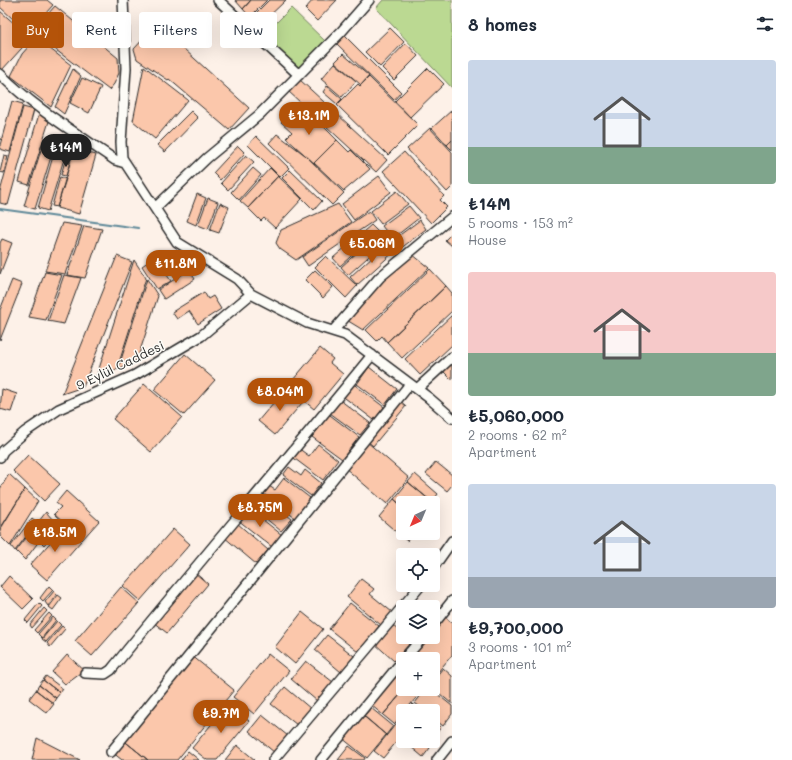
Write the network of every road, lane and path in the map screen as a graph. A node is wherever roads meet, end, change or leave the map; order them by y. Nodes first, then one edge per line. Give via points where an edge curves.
1 (123, 0) edge
2 (218, 0) edge
3 (369, 0) edge
4 (0, 74) edge
5 (299, 75) junction
6 (125, 164) junction
7 (155, 208) junction
8 (452, 217) edge
9 (251, 294) junction
10 (333, 332) junction
11 (372, 355) junction
12 (452, 357) edge
13 (414, 386) junction
14 (452, 418) edge
15 (1, 452) edge
16 (452, 541) edge
17 (440, 558) edge
18 (415, 592) edge
19 (452, 601) edge
20 (440, 616) edge
21 (417, 644) edge
22 (409, 652) edge
23 (396, 668) edge
24 (85, 673) dead end
25 (452, 741) edge
26 (111, 752) dead end
27 (273, 760) edge
28 (320, 760) edge
29 (437, 760) edge

1 - 6 street via 126,68 121,142
2 - 5 street
3 - 5 street
4 - 6 street via 14,89 115,160
5 - 7 street via 259,115 207,158
6 - 7 street
7 - 9 street via 177,242 237,279
8 - 10 street via 380,277
9 - 10 street via 307,323
9 - 15 street, 9 Eylül Caddesi via 201,336 135,376 59,409
10 - 11 street via 345,335
11 - 13 street
11 - 24 street via 111,670 105,674
12 - 13 street
13 - 14 street
13 - 26 street
16 - 17 street
18 - 27 street
19 - 20 street
21 - 22 street
23 - 28 street
25 - 29 street

